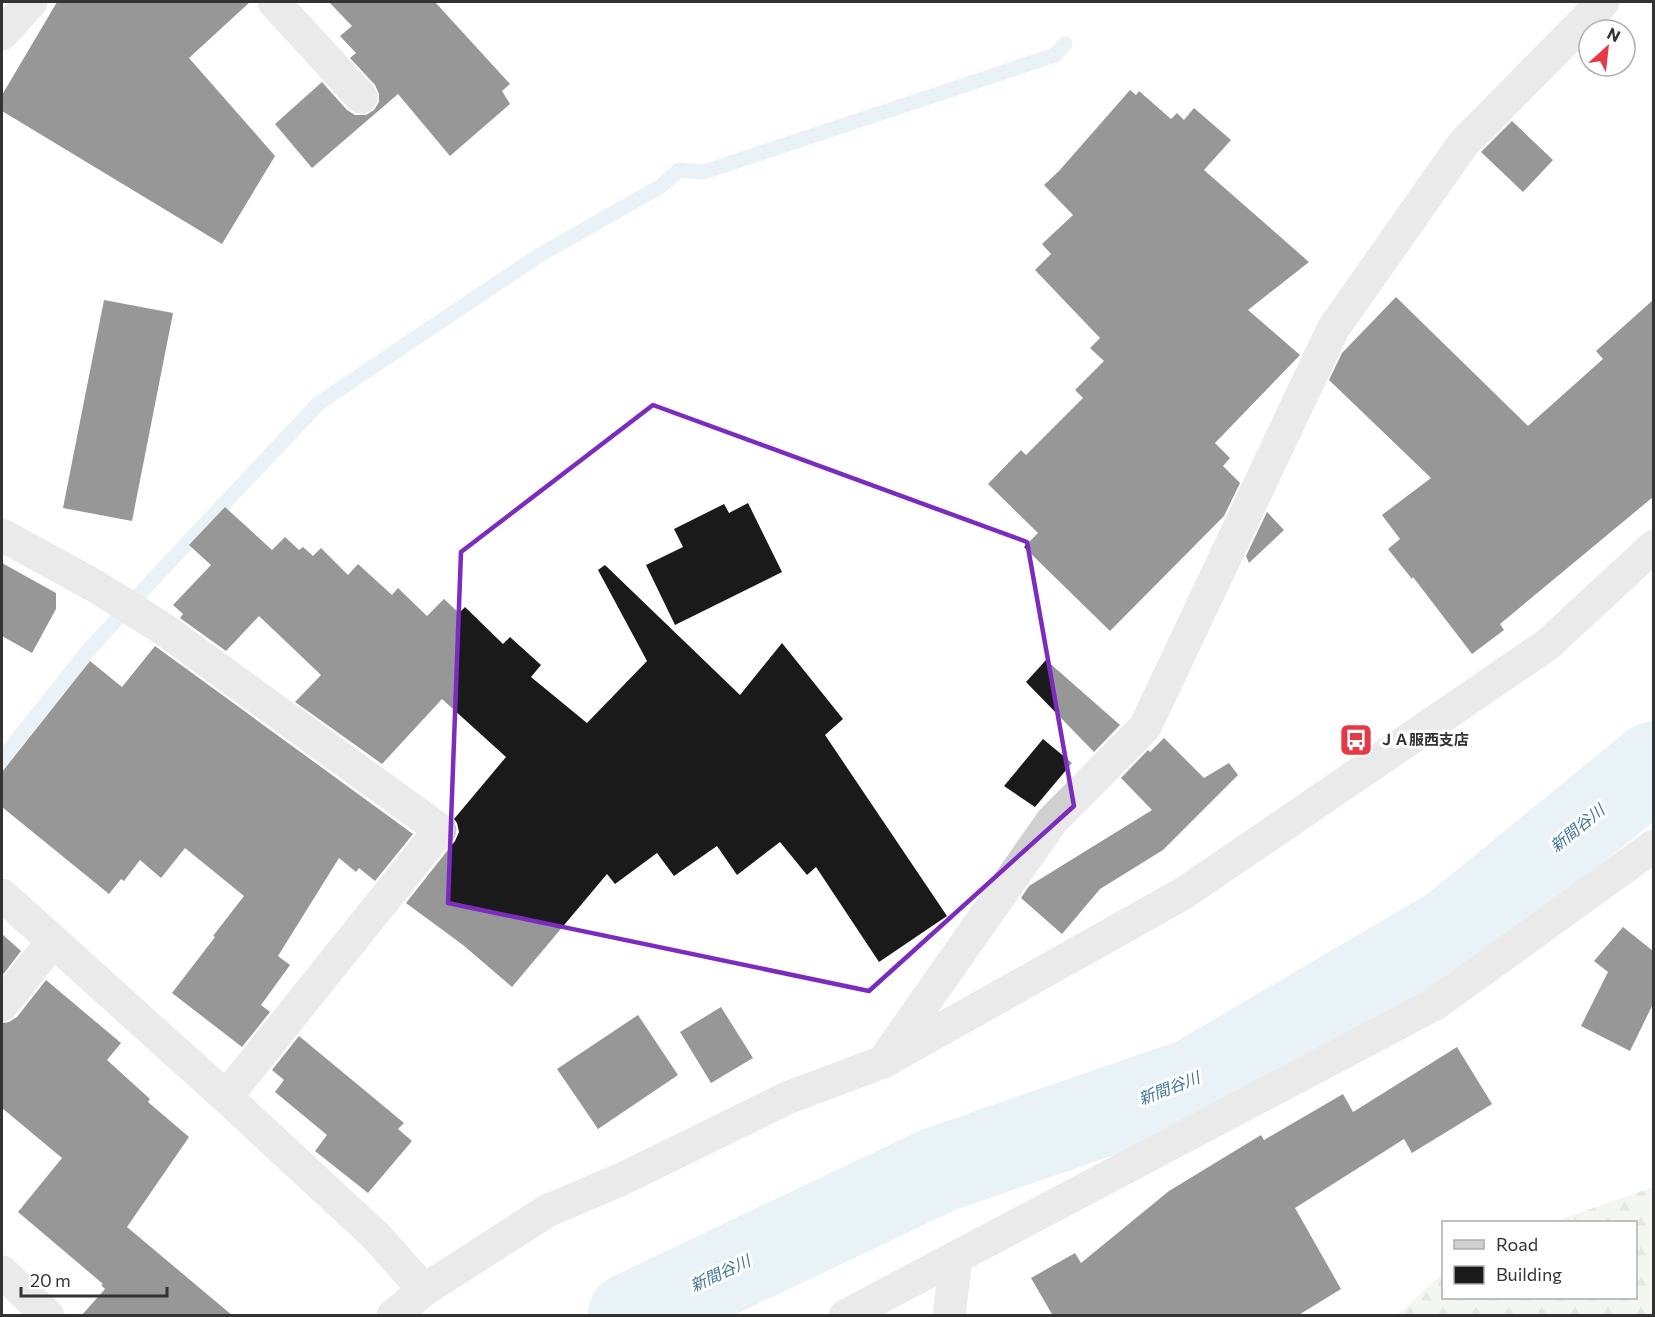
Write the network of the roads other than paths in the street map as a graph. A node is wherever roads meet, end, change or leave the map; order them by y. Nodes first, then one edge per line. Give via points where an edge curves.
1 (31, 2) edge
2 (274, 2) edge
3 (1604, 2) edge
4 (2, 34) edge
5 (361, 97) dead end
6 (2, 536) edge
7 (1653, 546) edge
8 (1653, 846) edge
9 (2, 895) edge
10 (53, 941) junction
11 (2, 1005) edge
12 (883, 1062) junction
13 (225, 1097) junction
14 (956, 1257) junction
15 (2, 1272) edge
16 (424, 1290) junction
17 (48, 1316) edge
18 (393, 1316) edge
19 (846, 1316) edge
20 (950, 1316) edge

1 - 4 street
2 - 5 street
3 - 12 street via 1463,144 1333,329 1145,727 1052,821
6 - 13 street via 95,586 162,628 440,830
7 - 12 street via 1547,645 1194,886
8 - 14 street via 1436,1004
9 - 10 street
10 - 11 street
10 - 13 street
12 - 16 street via 787,1098 547,1211
13 - 16 street via 376,1236
14 - 19 street
14 - 20 street
15 - 17 street
16 - 18 street

